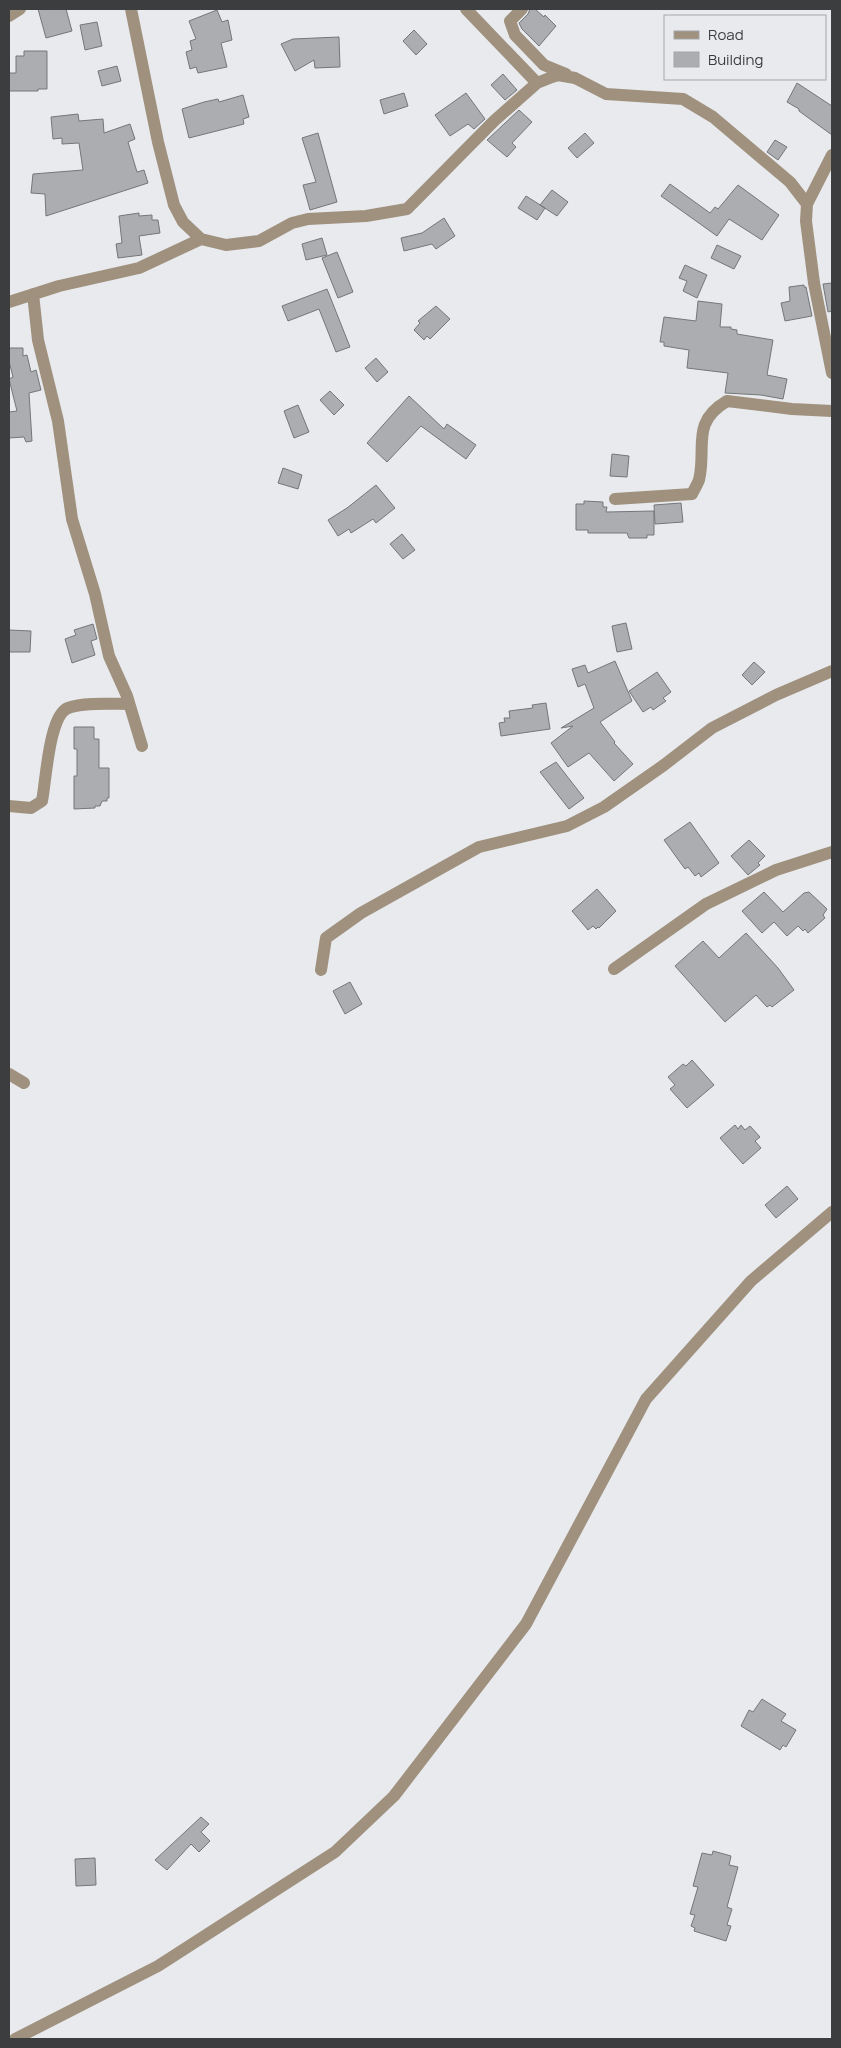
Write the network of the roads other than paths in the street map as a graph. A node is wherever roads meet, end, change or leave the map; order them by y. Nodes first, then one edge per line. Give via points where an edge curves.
1 (20, 9) edge
2 (131, 9) edge
3 (466, 9) edge
4 (522, 9) edge
5 (9, 16) edge
6 (575, 78) junction
7 (537, 83) junction
8 (832, 155) edge
9 (807, 204) junction
10 (201, 239) junction
11 (32, 294) junction
12 (9, 302) edge
13 (830, 346) edge
14 (832, 372) edge
15 (832, 411) edge
16 (615, 499) dead end
17 (832, 670) edge
18 (129, 704) junction
19 (142, 746) dead end
20 (9, 806) edge
21 (832, 852) edge
22 (614, 968) dead end
23 (321, 970) dead end
24 (9, 1074) edge
25 (24, 1082) dead end
26 (832, 1212) edge
27 (15, 2039) edge

1 - 5 street
2 - 10 street via 174,205 183,222
3 - 7 street
4 - 6 street via 510,21 515,35 544,65
6 - 7 street via 558,75
6 - 9 street via 606,94 683,98 713,117 790,182
7 - 10 street via 494,121 407,209 366,216 308,219 292,223 259,241 226,245
8 - 9 street
9 - 13 street via 806,221 814,282
10 - 11 street via 139,268
11 - 12 street
11 - 18 street via 38,340 58,421 72,519 95,594 108,656
13 - 14 street
15 - 16 street via 727,401 718,406 702,426 699,480 692,494
17 - 23 street via 712,728 604,807 567,826 479,847 361,913 326,938
18 - 19 street
18 - 20 street via 66,708 57,716 42,801 31,808
21 - 22 street via 776,870 706,904
24 - 25 street
26 - 27 street via 751,1281 646,1398 526,1624 394,1796 336,1852 319,1863 158,1966

